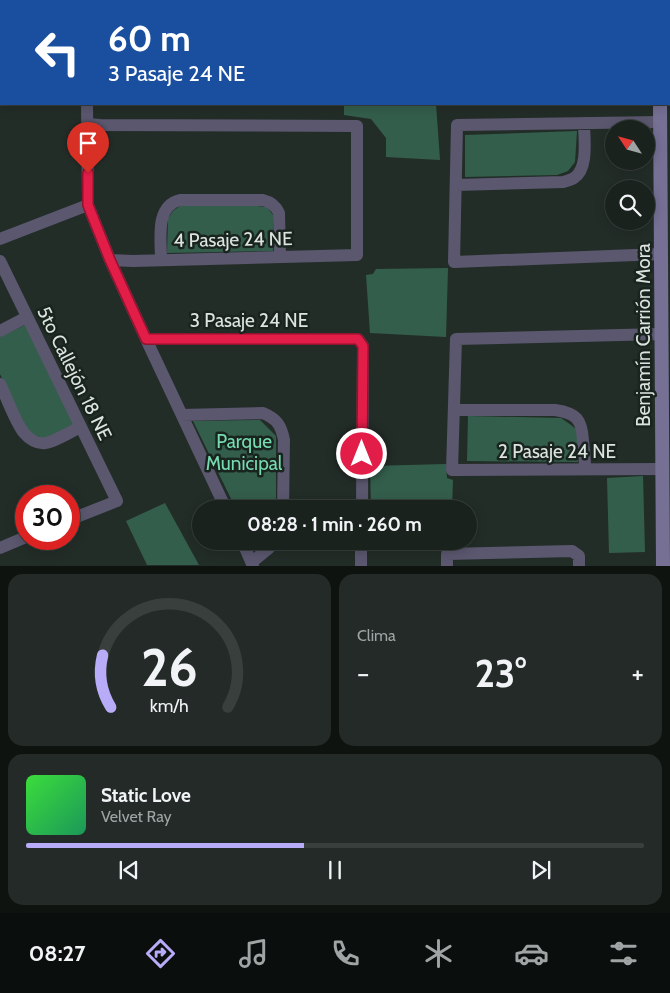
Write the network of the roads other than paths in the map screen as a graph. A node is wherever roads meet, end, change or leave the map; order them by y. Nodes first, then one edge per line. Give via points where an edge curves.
1 (87, 105) edge
2 (660, 105) edge
3 (584, 123) junction
4 (88, 124) junction
5 (660, 124) junction
6 (670, 168) edge
7 (456, 185) junction
8 (665, 195) edge
9 (88, 205) junction
10 (0, 239) edge
11 (661, 254) junction
12 (280, 258) junction
13 (110, 260) junction
14 (161, 260) junction
15 (0, 261) edge
16 (28, 317) junction
17 (0, 331) edge
18 (662, 334) junction
19 (146, 339) junction
20 (0, 384) edge
21 (454, 410) junction
22 (182, 414) junction
23 (80, 427) junction
24 (585, 469) junction
25 (662, 469) junction
26 (222, 500) edge
27 (283, 500) edge
28 (362, 500) edge
29 (80, 516) edge
30 (15, 542) edge
31 (0, 548) edge
32 (246, 550) edge
33 (267, 550) edge
34 (362, 550) edge
35 (447, 560) edge
36 (253, 564) edge
37 (361, 566) edge
38 (579, 566) edge
39 (663, 566) edge

1 - 4 street
2 - 5 main road, Benjamín Carrión Mora
3 - 5 street
3 - 7 street via 583,164 573,179
3 - 7 street via 457,126
4 - 9 street
4 - 12 street, 4 Pasaje 24 NE via 357,126 357,255
5 - 6 main road via 667,135
5 - 8 main road, Benjamín Carrión Mora
7 - 11 street via 454,262
8 - 11 main road, Benjamín Carrión Mora
9 - 10 street
9 - 13 street
11 - 18 main road, Benjamín Carrión Mora
12 - 14 street, 4 Pasaje 24 NE
12 - 14 street via 280,213 268,201 180,200 168,206 163,214
13 - 14 street, 4 Pasaje 24 NE
13 - 19 street
15 - 16 street, 5to Callejón 18 NE
16 - 17 street
16 - 23 street, 5to Callejón 18 NE
18 - 21 street via 456,339
18 - 25 main road, Benjamín Carrión Mora
19 - 22 street
19 - 28 street, 3 Pasaje 24 NE via 358,339 363,346
20 - 23 street via 21,428 31,440 46,444
21 - 24 street via 555,410 572,414 582,427
21 - 24 street, 2 Pasaje 24 NE via 452,470
22 - 26 street
22 - 27 street via 263,413 276,421 282,428 284,440
23 - 29 street, 5to Callejón 18 NE via 117,501
24 - 25 street, 2 Pasaje 24 NE
25 - 39 main road, Benjamín Carrión Mora
30 - 31 street
32 - 36 street
33 - 36 street
34 - 37 street
35 - 38 street via 572,550 579,556

